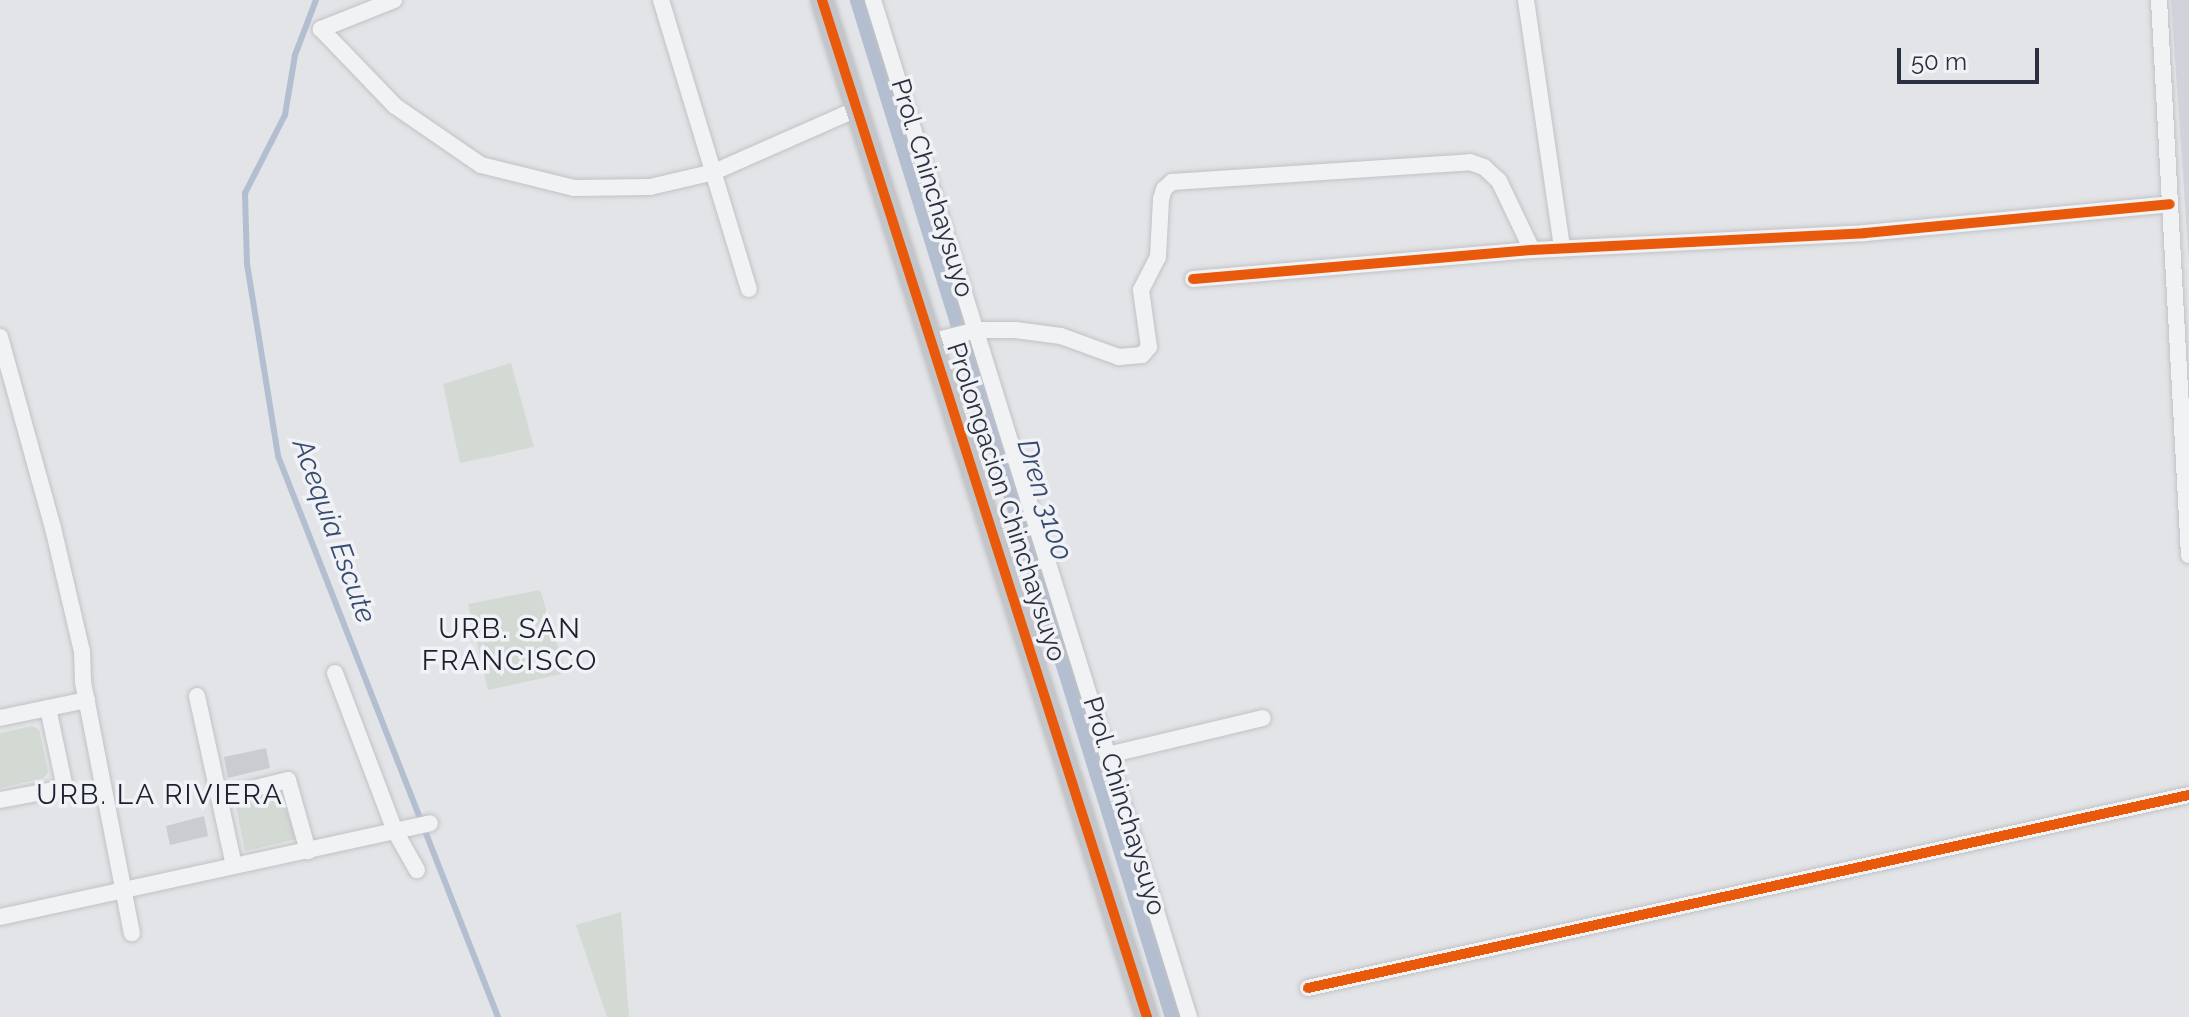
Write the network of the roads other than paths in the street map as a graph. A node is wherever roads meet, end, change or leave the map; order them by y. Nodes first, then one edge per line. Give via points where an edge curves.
1 (394, 0) edge
2 (661, 0) edge
3 (822, 0) edge
4 (873, 0) edge
5 (1526, 0) edge
6 (2159, 0) edge
7 (859, 108) junction
8 (714, 172) junction
9 (2170, 204) junction
10 (1562, 248) junction
11 (1532, 250) junction
12 (1193, 279) dead end
13 (749, 289) dead end
14 (973, 331) junction
15 (0, 337) edge
16 (938, 340) junction
17 (2189, 555) edge
18 (335, 673) dead end
19 (197, 696) dead end
20 (87, 700) junction
21 (48, 708) junction
22 (0, 718) edge
23 (1263, 718) dead end
24 (1108, 755) junction
25 (2189, 795) edge
26 (219, 797) junction
27 (0, 800) edge
28 (422, 825) dead end
29 (395, 831) junction
30 (308, 851) junction
31 (234, 866) junction
32 (417, 870) dead end
33 (125, 892) junction
34 (0, 917) edge
35 (132, 933) dead end
36 (1308, 988) dead end
37 (1147, 1017) edge
38 (1189, 1017) edge

1 - 8 street via 321,29 395,106 481,165 574,188 650,187
2 - 8 street
3 - 7 street, Prolongacion Chinchaysuyo
4 - 14 street, Prol. Chinchaysuyo
5 - 10 street
6 - 9 street
7 - 8 street
7 - 16 street, Prolongacion Chinchaysuyo
8 - 13 street
9 - 10 street via 1865,233
9 - 17 street
10 - 11 street
11 - 12 street
11 - 14 street via 1499,181 1470,162 1172,182 1161,199 1158,257 1141,290 1149,347 1142,355 1119,357 1061,336
14 - 16 street
14 - 24 street, Prol. Chinchaysuyo
15 - 20 street via 65,578
16 - 37 street, Prolongacion Chinchaysuyo
18 - 29 street
19 - 26 street
20 - 21 street
20 - 33 street
21 - 22 street
21 - 27 street via 65,788
23 - 24 street
24 - 38 street, Prol. Chinchaysuyo
25 - 36 street
26 - 30 street via 288,780
26 - 31 street
28 - 29 street
29 - 30 street
29 - 32 street
30 - 31 street
31 - 33 street
33 - 34 street
33 - 35 street

